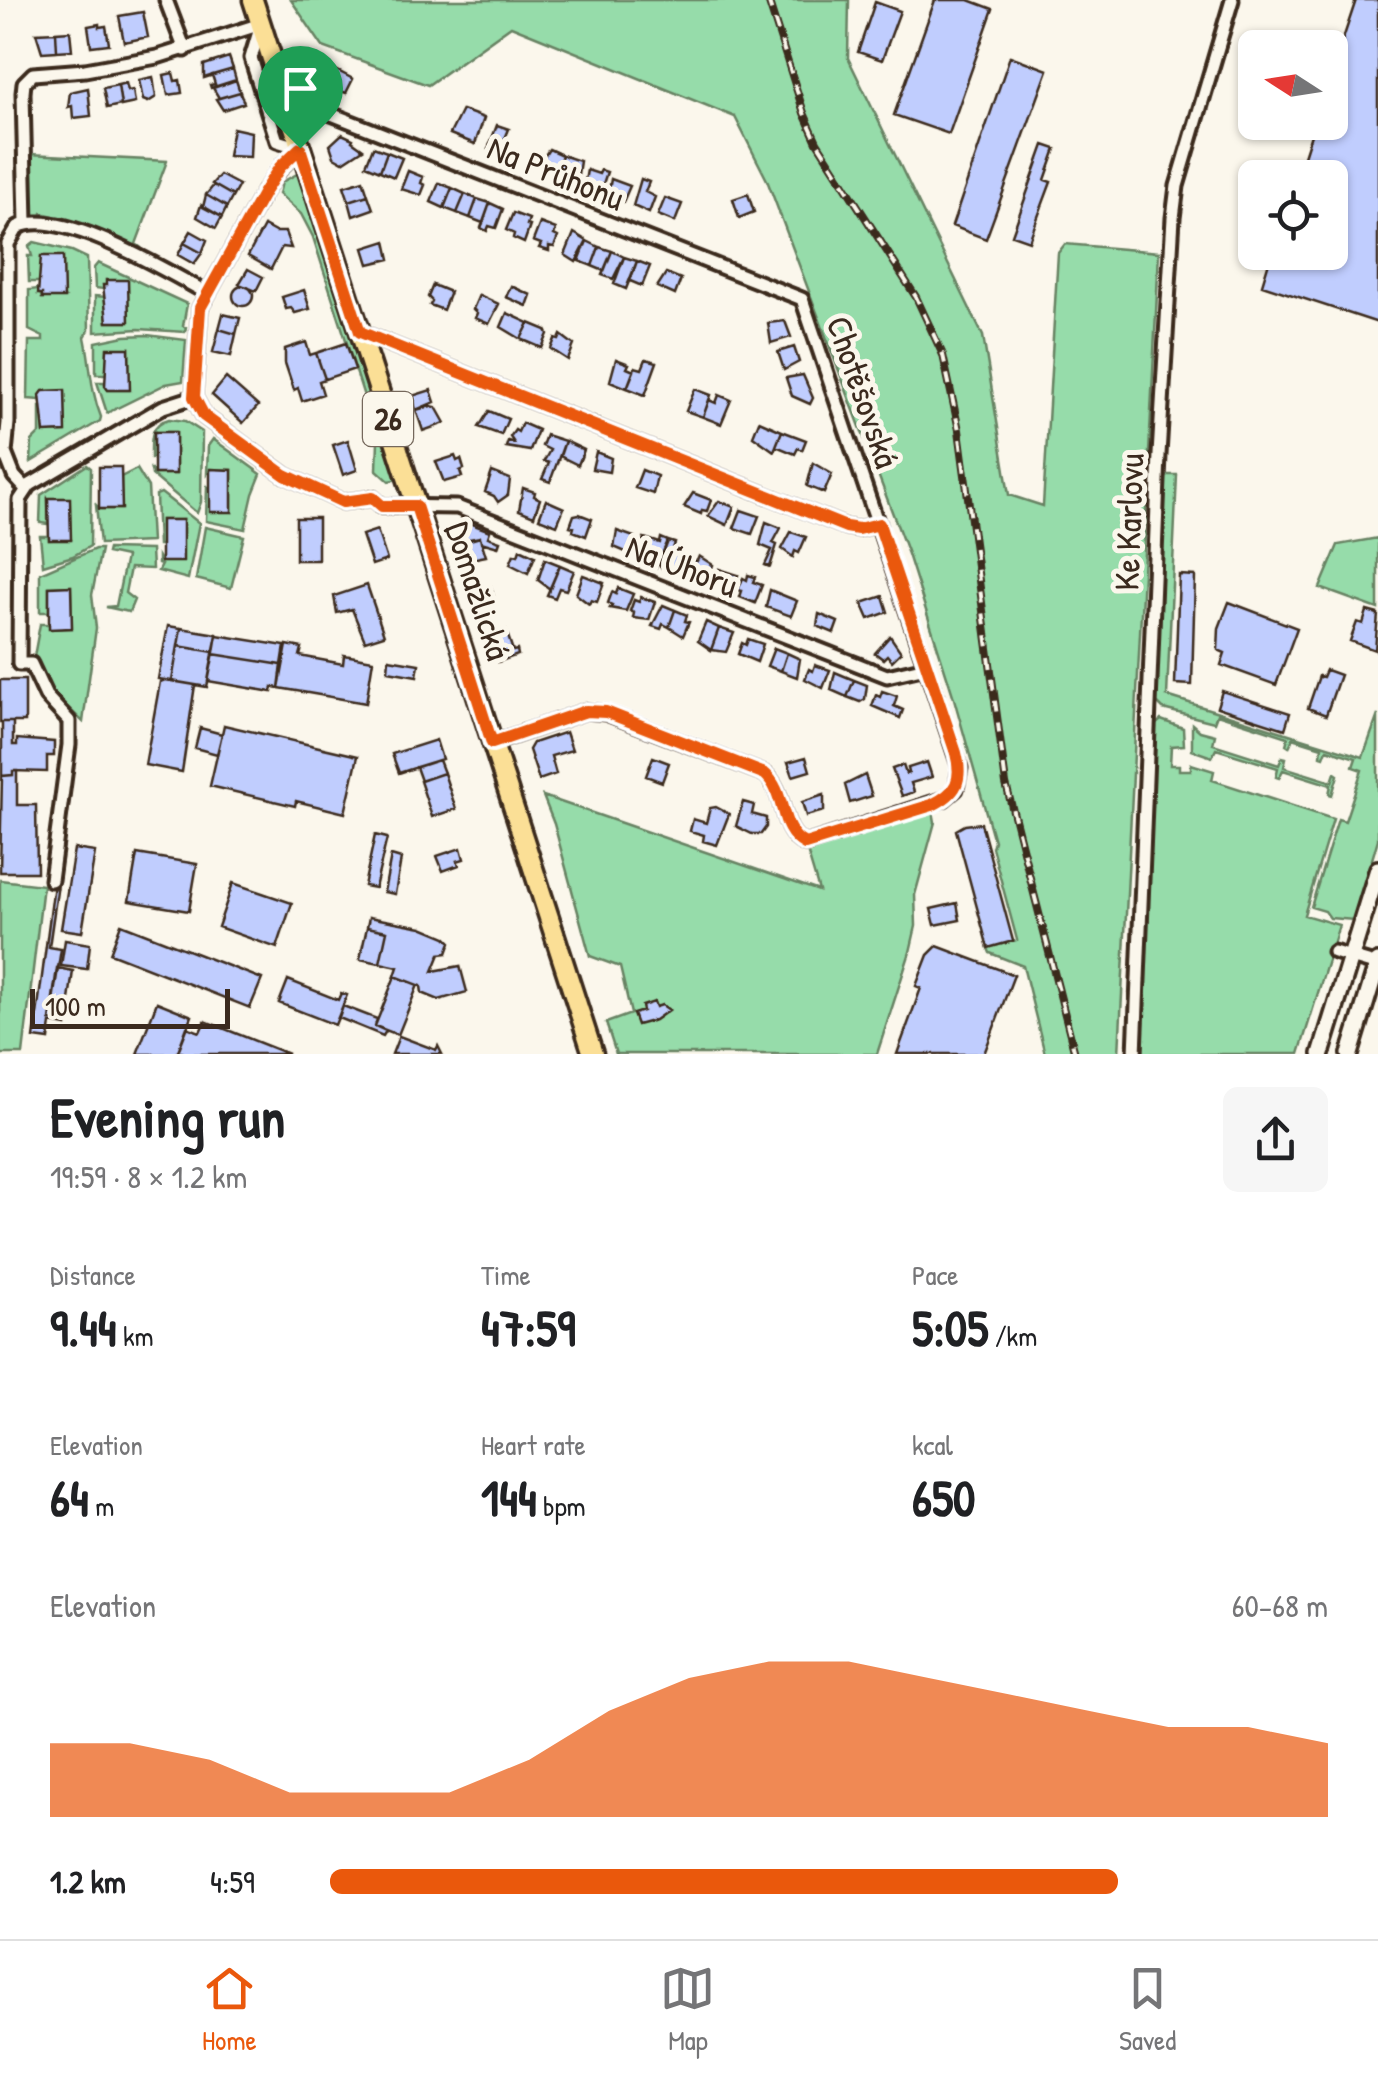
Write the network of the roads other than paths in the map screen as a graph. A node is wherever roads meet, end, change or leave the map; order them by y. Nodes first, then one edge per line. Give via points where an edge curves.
1 (166, 0) edge
2 (253, 0) edge
3 (1232, 0) edge
4 (261, 24) junction
5 (185, 50) junction
6 (289, 111) junction
7 (300, 148) junction
8 (26, 223) junction
9 (206, 294) junction
10 (802, 299) joint
11 (360, 332) junction
12 (194, 397) junction
13 (26, 488) junction
14 (416, 506) junction
15 (879, 524) junction
16 (926, 667) junction
17 (492, 743) junction
18 (1378, 869) edge
19 (51, 880) dead end
20 (1334, 952) dead end
21 (1351, 957) junction
22 (1378, 964) edge
23 (592, 1054) edge
24 (1135, 1054) edge
25 (1322, 1054) edge
26 (1350, 1054) edge

1 - 5 street
2 - 4 main road, Domažlická / 26
3 - 24 street, Ke Karlovu via 1173,218
4 - 5 street
4 - 6 main road, Domažlická / 26
4 - 7 street, Domažlická via 251,58 267,116 277,142
5 - 8 street via 33,74 24,82
6 - 7 main road, Domažlická / 26
6 - 10 street, Na Průhonu via 316,108
7 - 9 street via 280,167
7 - 11 main road, Domažlická / 26
8 - 9 street via 101,238
8 - 13 street via 8,244 4,454
9 - 12 street
10 - 15 street, Chotěšovská
11 - 14 main road, Domažlická / 26
11 - 15 street via 846,527
12 - 13 street via 163,407
12 - 14 street, Na Úhoru via 219,428 308,487 343,502 373,498 382,506
13 - 19 street via 18,511 19,664 31,664 46,696 70,721
14 - 16 street, Na Úhoru via 464,510 886,676
14 - 17 main road, Domažlická / 26
15 - 16 street, Chotěšovská
16 - 17 street, Chotěšovská via 960,768 956,789 932,805 805,844 790,832 778,790 765,774 606,712 586,711
17 - 23 main road, Domažlická / 26
18 - 21 main road
20 - 21 street
21 - 22 street
21 - 25 main road
22 - 26 main road

